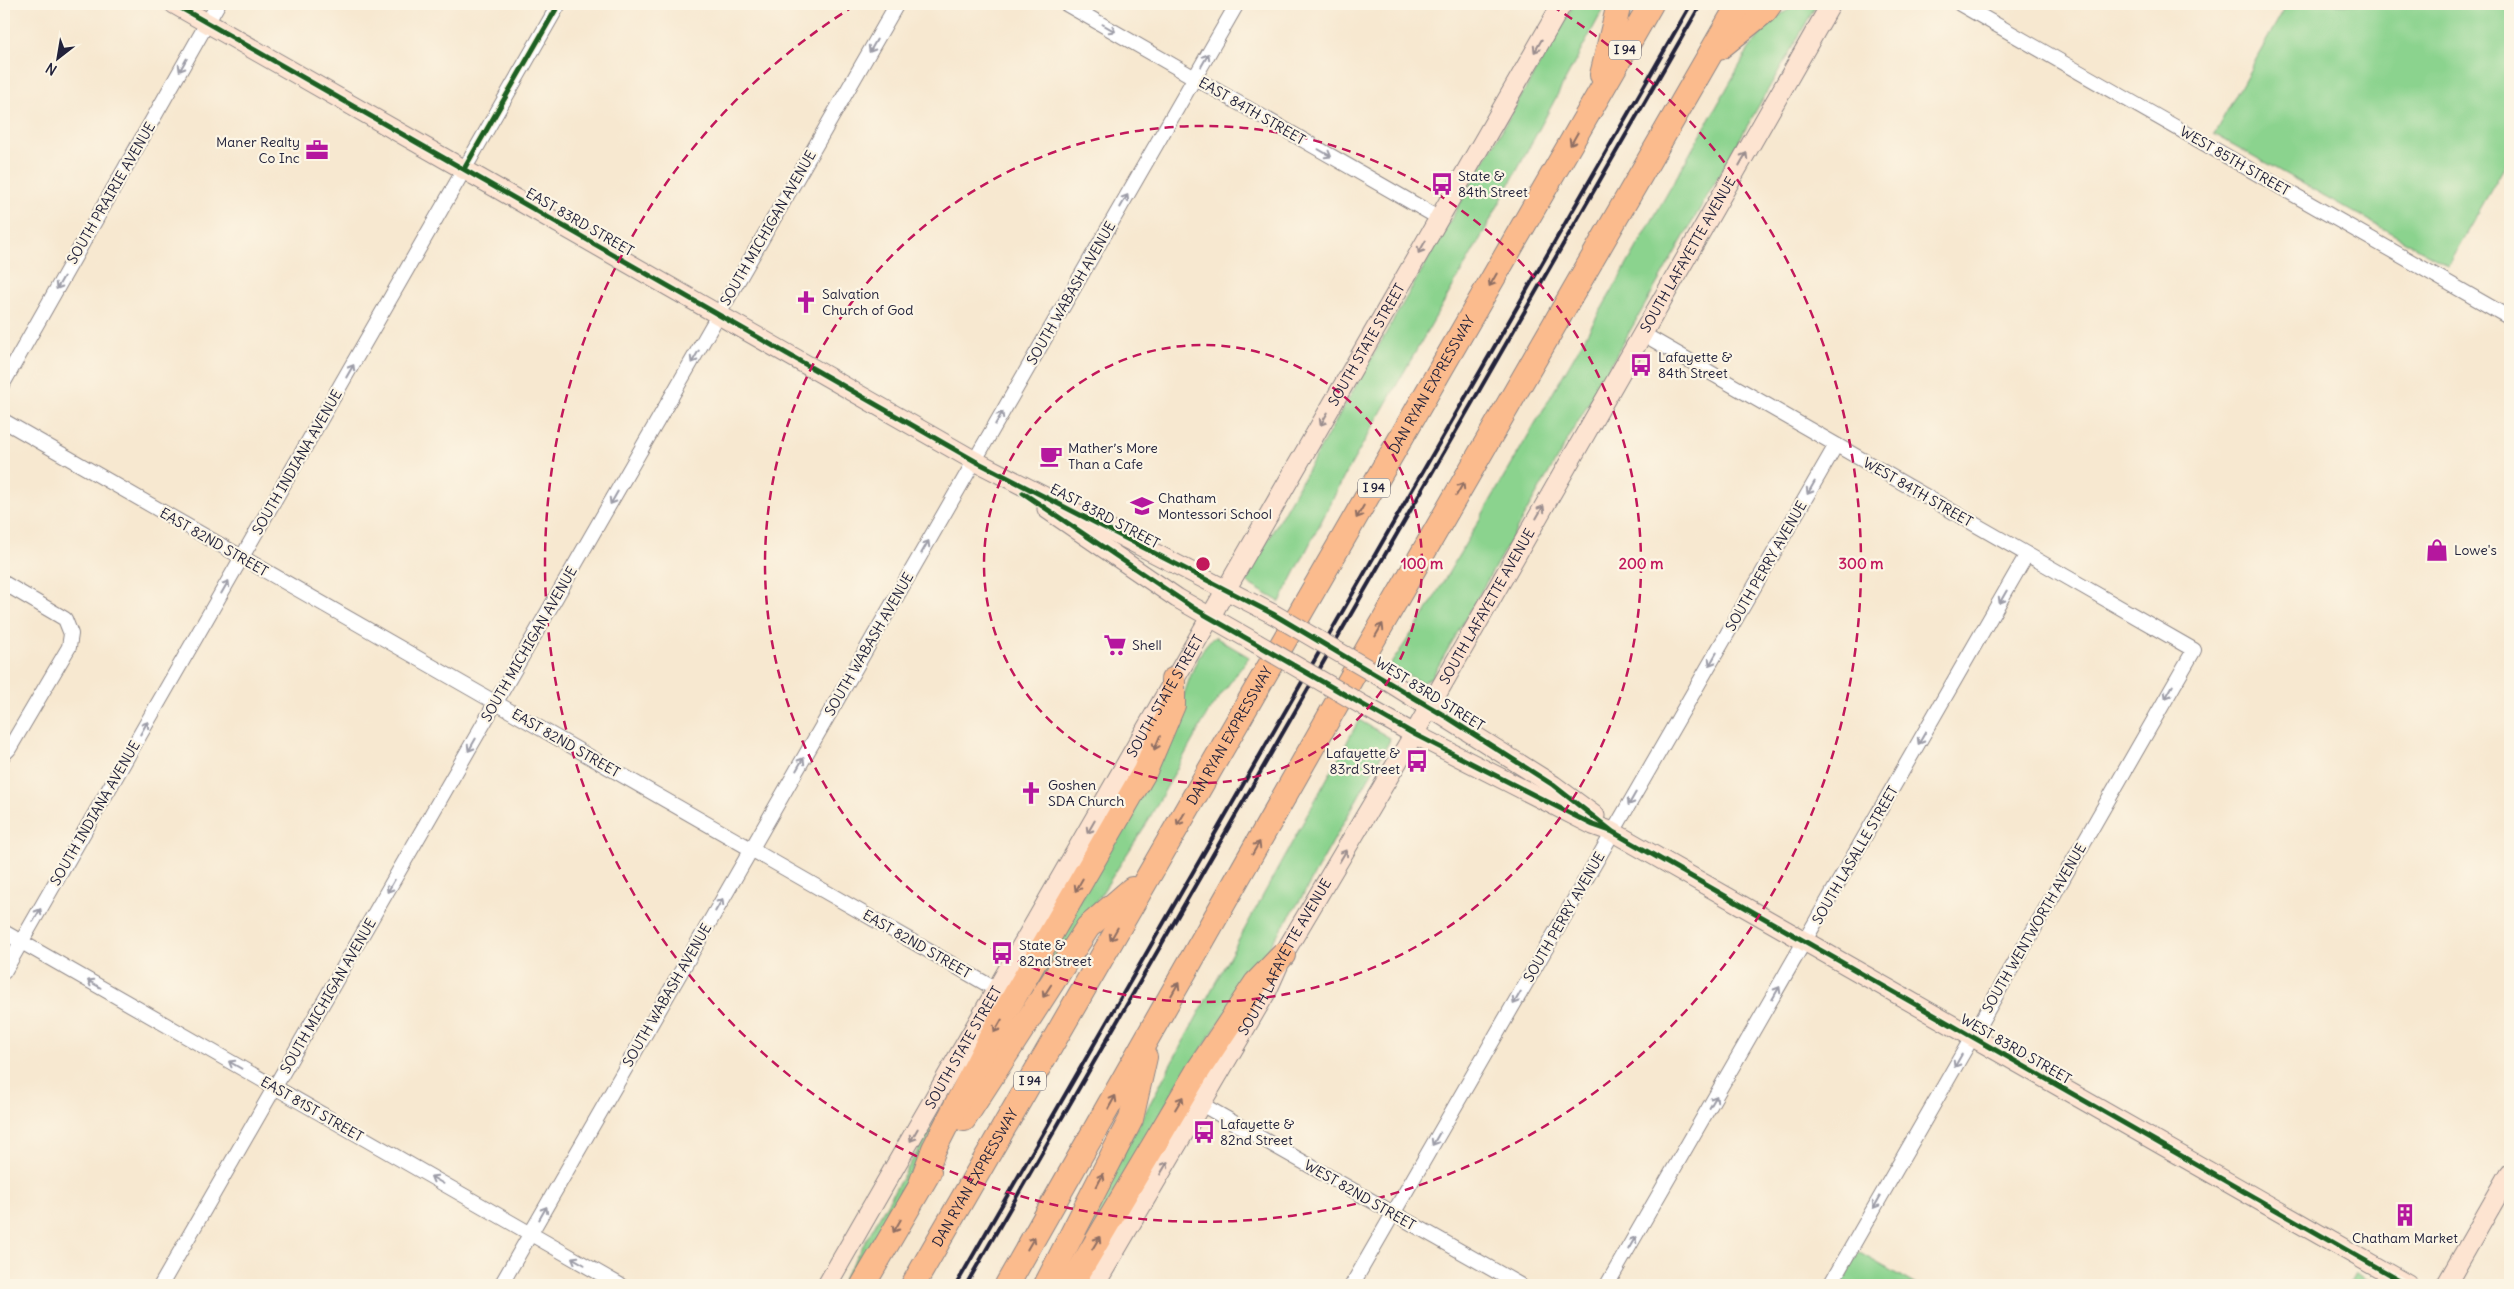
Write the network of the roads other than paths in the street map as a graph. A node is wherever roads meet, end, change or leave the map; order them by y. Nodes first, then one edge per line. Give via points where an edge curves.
1 (174, 4) edge
2 (218, 4) edge
3 (559, 4) edge
4 (897, 4) edge
5 (1066, 4) edge
6 (1237, 4) edge
7 (1562, 4) edge
8 (1619, 4) edge
9 (1651, 4) edge
10 (1739, 4) edge
11 (1770, 4) edge
12 (1831, 4) edge
13 (1960, 4) edge
14 (207, 23) junction
15 (1708, 57) junction
16 (1195, 78) junction
17 (1598, 97) junction
18 (464, 169) junction
19 (1439, 218) junction
20 (719, 314) junction
21 (2510, 318) edge
22 (1643, 334) junction
23 (4, 382) edge
24 (4, 421) edge
25 (1836, 445) junction
26 (975, 460) junction
27 (2027, 554) junction
28 (242, 558) junction
29 (4, 583) edge
30 (1226, 589) junction
31 (1210, 617) junction
32 (2194, 650) joint
33 (1173, 680) junction
34 (496, 703) junction
35 (1430, 707) junction
36 (1414, 734) junction
37 (4, 754) edge
38 (1613, 832) junction
39 (751, 849) junction
40 (1146, 876) junction
41 (4, 932) edge
42 (1806, 941) junction
43 (21, 942) junction
44 (1283, 955) junction
45 (4, 972) edge
46 (997, 990) junction
47 (1151, 1031) junction
48 (1972, 1037) junction
49 (275, 1088) junction
50 (1201, 1104) junction
51 (2510, 1173) edge
52 (921, 1184) junction
53 (1393, 1213) junction
54 (531, 1234) junction
55 (161, 1285) edge
56 (501, 1285) edge
57 (620, 1285) edge
58 (827, 1285) edge
59 (863, 1285) edge
60 (913, 1285) edge
61 (1007, 1285) edge
62 (1046, 1285) edge
63 (1071, 1285) edge
64 (1095, 1285) edge
65 (1352, 1285) edge
66 (1520, 1285) edge
67 (1608, 1285) edge
68 (1830, 1285) edge
69 (2408, 1285) edge
70 (2446, 1285) edge

1 - 14 street, EAST 83RD STREET
2 - 14 street, SOUTH PRAIRIE AVENUE
3 - 18 street, SOUTH INDIANA AVENUE
4 -> 20 street, SOUTH MICHIGAN AVENUE
5 -> 16 street, EAST 84TH STREET
16 -> 6 street, SOUTH WABASH AVENUE
7 -> 19 street, SOUTH STATE STREET
8 - 17 highway
9 - 17 highway, DAN RYAN EXPRESSWAY / I 94
10 - 15 highway
11 - 15 highway
22 -> 12 street, SOUTH LAFAYETTE AVENUE
13 - 21 street, WEST 85TH STREET
14 - 18 street, EAST 83RD STREET
14 -> 23 street, SOUTH PRAIRIE AVENUE
47 -> 15 highway
16 -> 19 street, EAST 84TH STREET
26 -> 16 street, SOUTH WABASH AVENUE
17 -> 40 highway, DAN RYAN EXPRESSWAY / I 94 via 1259,688
18 - 20 street, EAST 83RD STREET
28 -> 18 street, SOUTH INDIANA AVENUE
19 -> 30 street, SOUTH STATE STREET
20 - 26 street, EAST 83RD STREET
20 -> 34 street, SOUTH MICHIGAN AVENUE
22 - 25 street, WEST 84TH STREET
35 -> 22 street, SOUTH LAFAYETTE AVENUE
24 - 28 street, EAST 82ND STREET
25 - 27 street, WEST 84TH STREET
25 -> 38 street, SOUTH PERRY AVENUE
26 - 30 street, EAST 83RD STREET
26 - 31 street, EAST 83RD STREET via 1177,598
39 -> 26 street, SOUTH WABASH AVENUE
27 - 32 street, WEST 84TH STREET
27 -> 42 street, SOUTH LASALLE STREET
28 - 34 street, EAST 82ND STREET
43 -> 28 street, SOUTH INDIANA AVENUE
29 - 37 street via 65,619 71,634 69,647
30 - 31 street, SOUTH STATE STREET
30 - 35 street, WEST 83RD STREET, bridge
31 - 33 street, SOUTH STATE STREET
31 - 36 street, WEST 83RD STREET, bridge
32 -> 48 street, SOUTH WENTWORTH AVENUE
33 -> 46 street, SOUTH STATE STREET
33 -> 52 highway via 1174,705 1145,772 992,1036 934,1149
34 - 39 street, EAST 82ND STREET
34 -> 49 street, SOUTH MICHIGAN AVENUE
35 - 36 street, SOUTH LAFAYETTE AVENUE
35 - 38 street, WEST 83RD STREET via 1553,785
36 - 38 street, WEST 83RD STREET via 1593,825
44 -> 36 street, SOUTH LAFAYETTE AVENUE
38 - 42 street, WEST 83RD STREET
38 -> 53 street, SOUTH PERRY AVENUE
39 - 46 street, EAST 82ND STREET
54 -> 39 street, SOUTH WABASH AVENUE
40 -> 52 highway via 1088,927
40 -> 60 highway, DAN RYAN EXPRESSWAY / I 94
41 - 43 street, EAST 81ST STREET
42 - 48 street, WEST 83RD STREET
67 -> 42 street, SOUTH LASALLE STREET
43 - 45 street, SOUTH INDIANA AVENUE
49 -> 43 street, EAST 81ST STREET
44 - 50 street, SOUTH LAFAYETTE AVENUE via 1267,991
63 -> 44 highway via 1197,1072 1256,983
46 -> 58 street, SOUTH STATE STREET
61 -> 47 highway
62 -> 47 highway via 1131,1118
48 -> 68 street, SOUTH WENTWORTH AVENUE
48 - 69 street, WEST 83RD STREET
54 -> 49 street, EAST 81ST STREET
49 - 55 street, SOUTH MICHIGAN AVENUE
50 - 53 street, WEST 82ND STREET
64 -> 50 street, SOUTH LAFAYETTE AVENUE
51 - 70 street
52 -> 59 highway
53 - 65 street, SOUTH PERRY AVENUE
53 - 66 street, WEST 82ND STREET
54 - 56 street, SOUTH WABASH AVENUE
57 -> 54 street, EAST 81ST STREET

